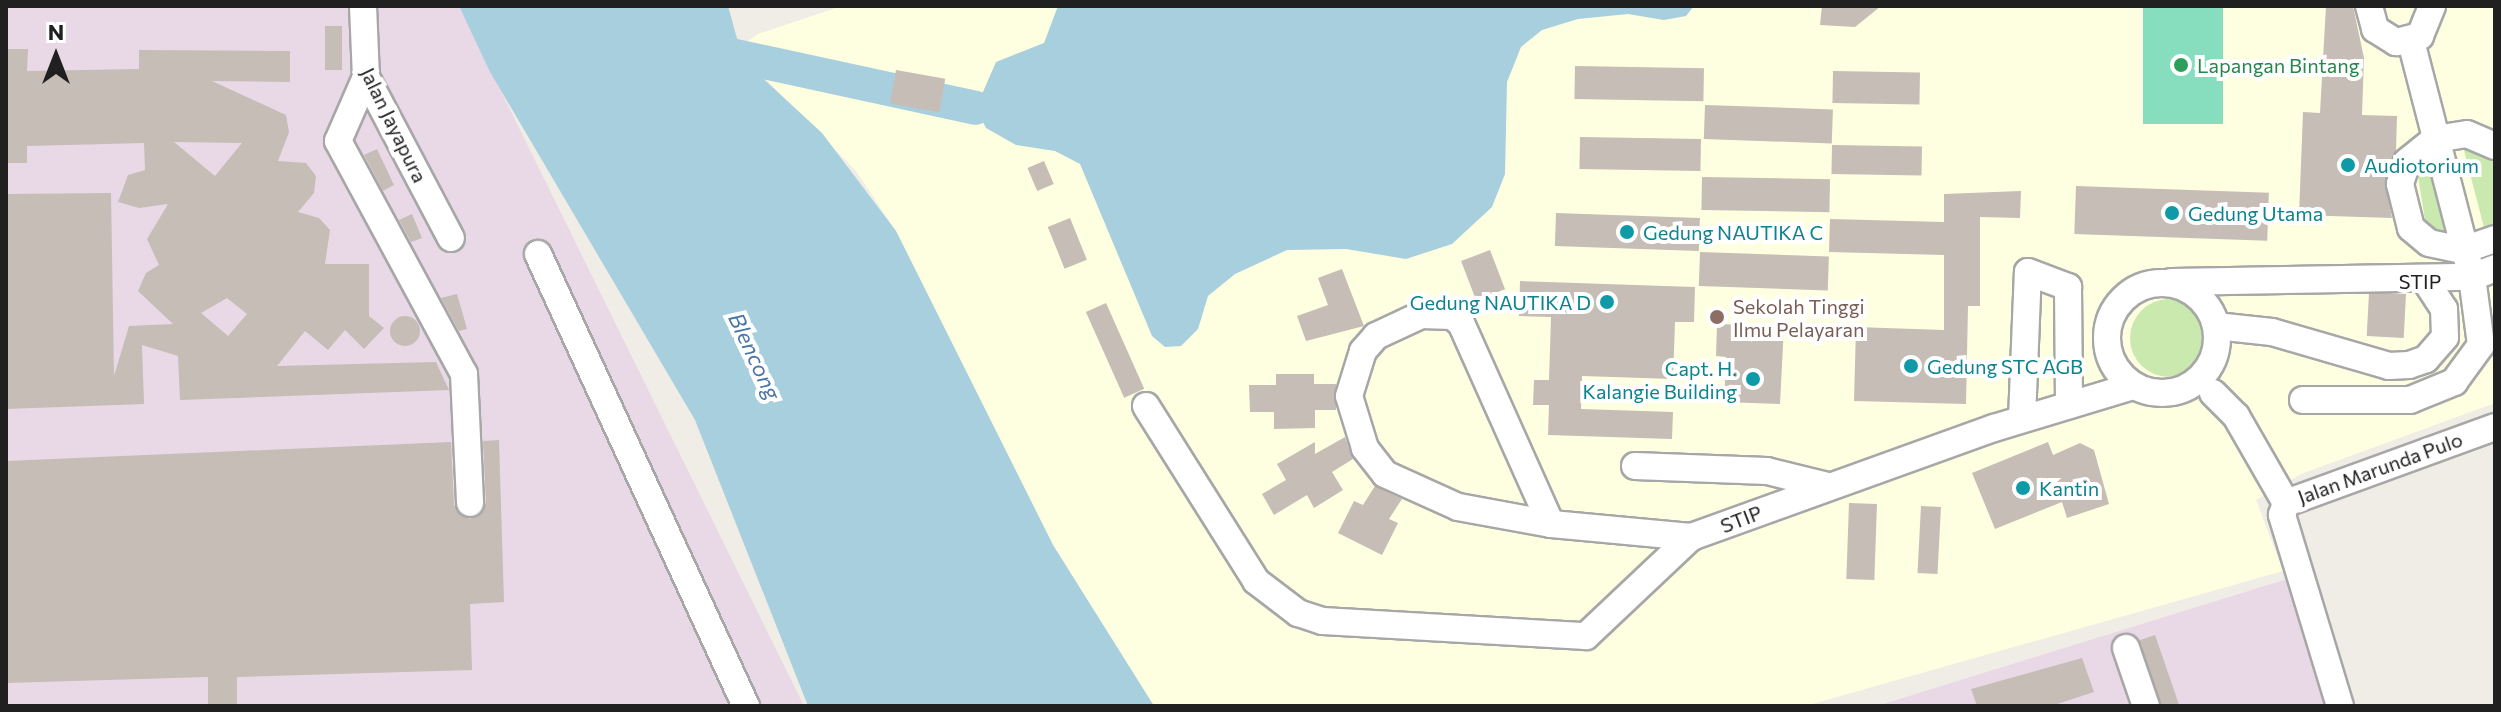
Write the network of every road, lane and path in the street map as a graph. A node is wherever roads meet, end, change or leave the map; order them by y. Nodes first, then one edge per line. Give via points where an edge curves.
1 (363, 6) edge
2 (2369, 6) edge
3 (2432, 6) edge
4 (2411, 41) junction
5 (366, 77) junction
6 (2435, 139) junction
7 (2495, 146) edge
8 (451, 238) dead end
9 (2495, 239) edge
10 (2463, 250) junction
11 (538, 254) dead end
12 (2484, 272) edge
13 (2426, 281) junction
14 (2171, 282) junction
15 (2488, 322) edge
16 (2216, 326) junction
17 (2133, 386) junction
18 (2204, 388) junction
19 (2303, 400) dead end
20 (2069, 405) junction
21 (1146, 406) dead end
22 (2022, 419) junction
23 (2495, 427) edge
24 (1635, 466) dead end
25 (1828, 486) junction
26 (470, 503) dead end
27 (2286, 503) junction
28 (1551, 524) junction
29 (1691, 537) junction
30 (2126, 648) dead end
31 (746, 706) edge
32 (2146, 706) edge
33 (2340, 706) edge

1 - 5 street, Jalan Jayapura
2 - 4 street via 2375,29 2384,37
3 - 4 street via 2428,27
4 - 6 street, STIP
5 - 8 street, Jalan Jayapura
5 - 26 street via 338,141 464,374
6 - 7 street via 2467,134
6 - 10 street, STIP
6 - 10 street via 2407,162 2401,207 2429,243
9 - 10 street
10 - 12 street, STIP
11 - 31 street
12 - 13 street, STIP
12 - 15 street
13 - 14 street, STIP
13 - 16 street via 2444,309 2445,337 2426,359 2409,365 2389,366 2272,332
14 - 16 street via 2207,307
14 - 17 street via 2129,294 2114,310 2108,352
15 - 19 street via 2473,364 2432,392 2410,400
16 - 18 street
17 - 18 street via 2175,393
17 - 20 street, STIP
18 - 27 street via 2236,416
20 - 22 street, STIP
20 - 22 street via 2068,287 2028,272
21 - 29 street via 1256,581 1298,613 1323,621 1586,636
22 - 25 street, STIP
23 - 27 street, Jalan Marunda Pulo
24 - 25 street via 1767,471
25 - 29 street, STIP
27 - 33 street, Jalan Marunda Pulo via 2282,515
28 - 28 street, STIP via 1461,323 1452,316 1421,315 1376,336 1352,379 1352,421 1385,474 1458,507
28 - 29 street, STIP
30 - 32 street

